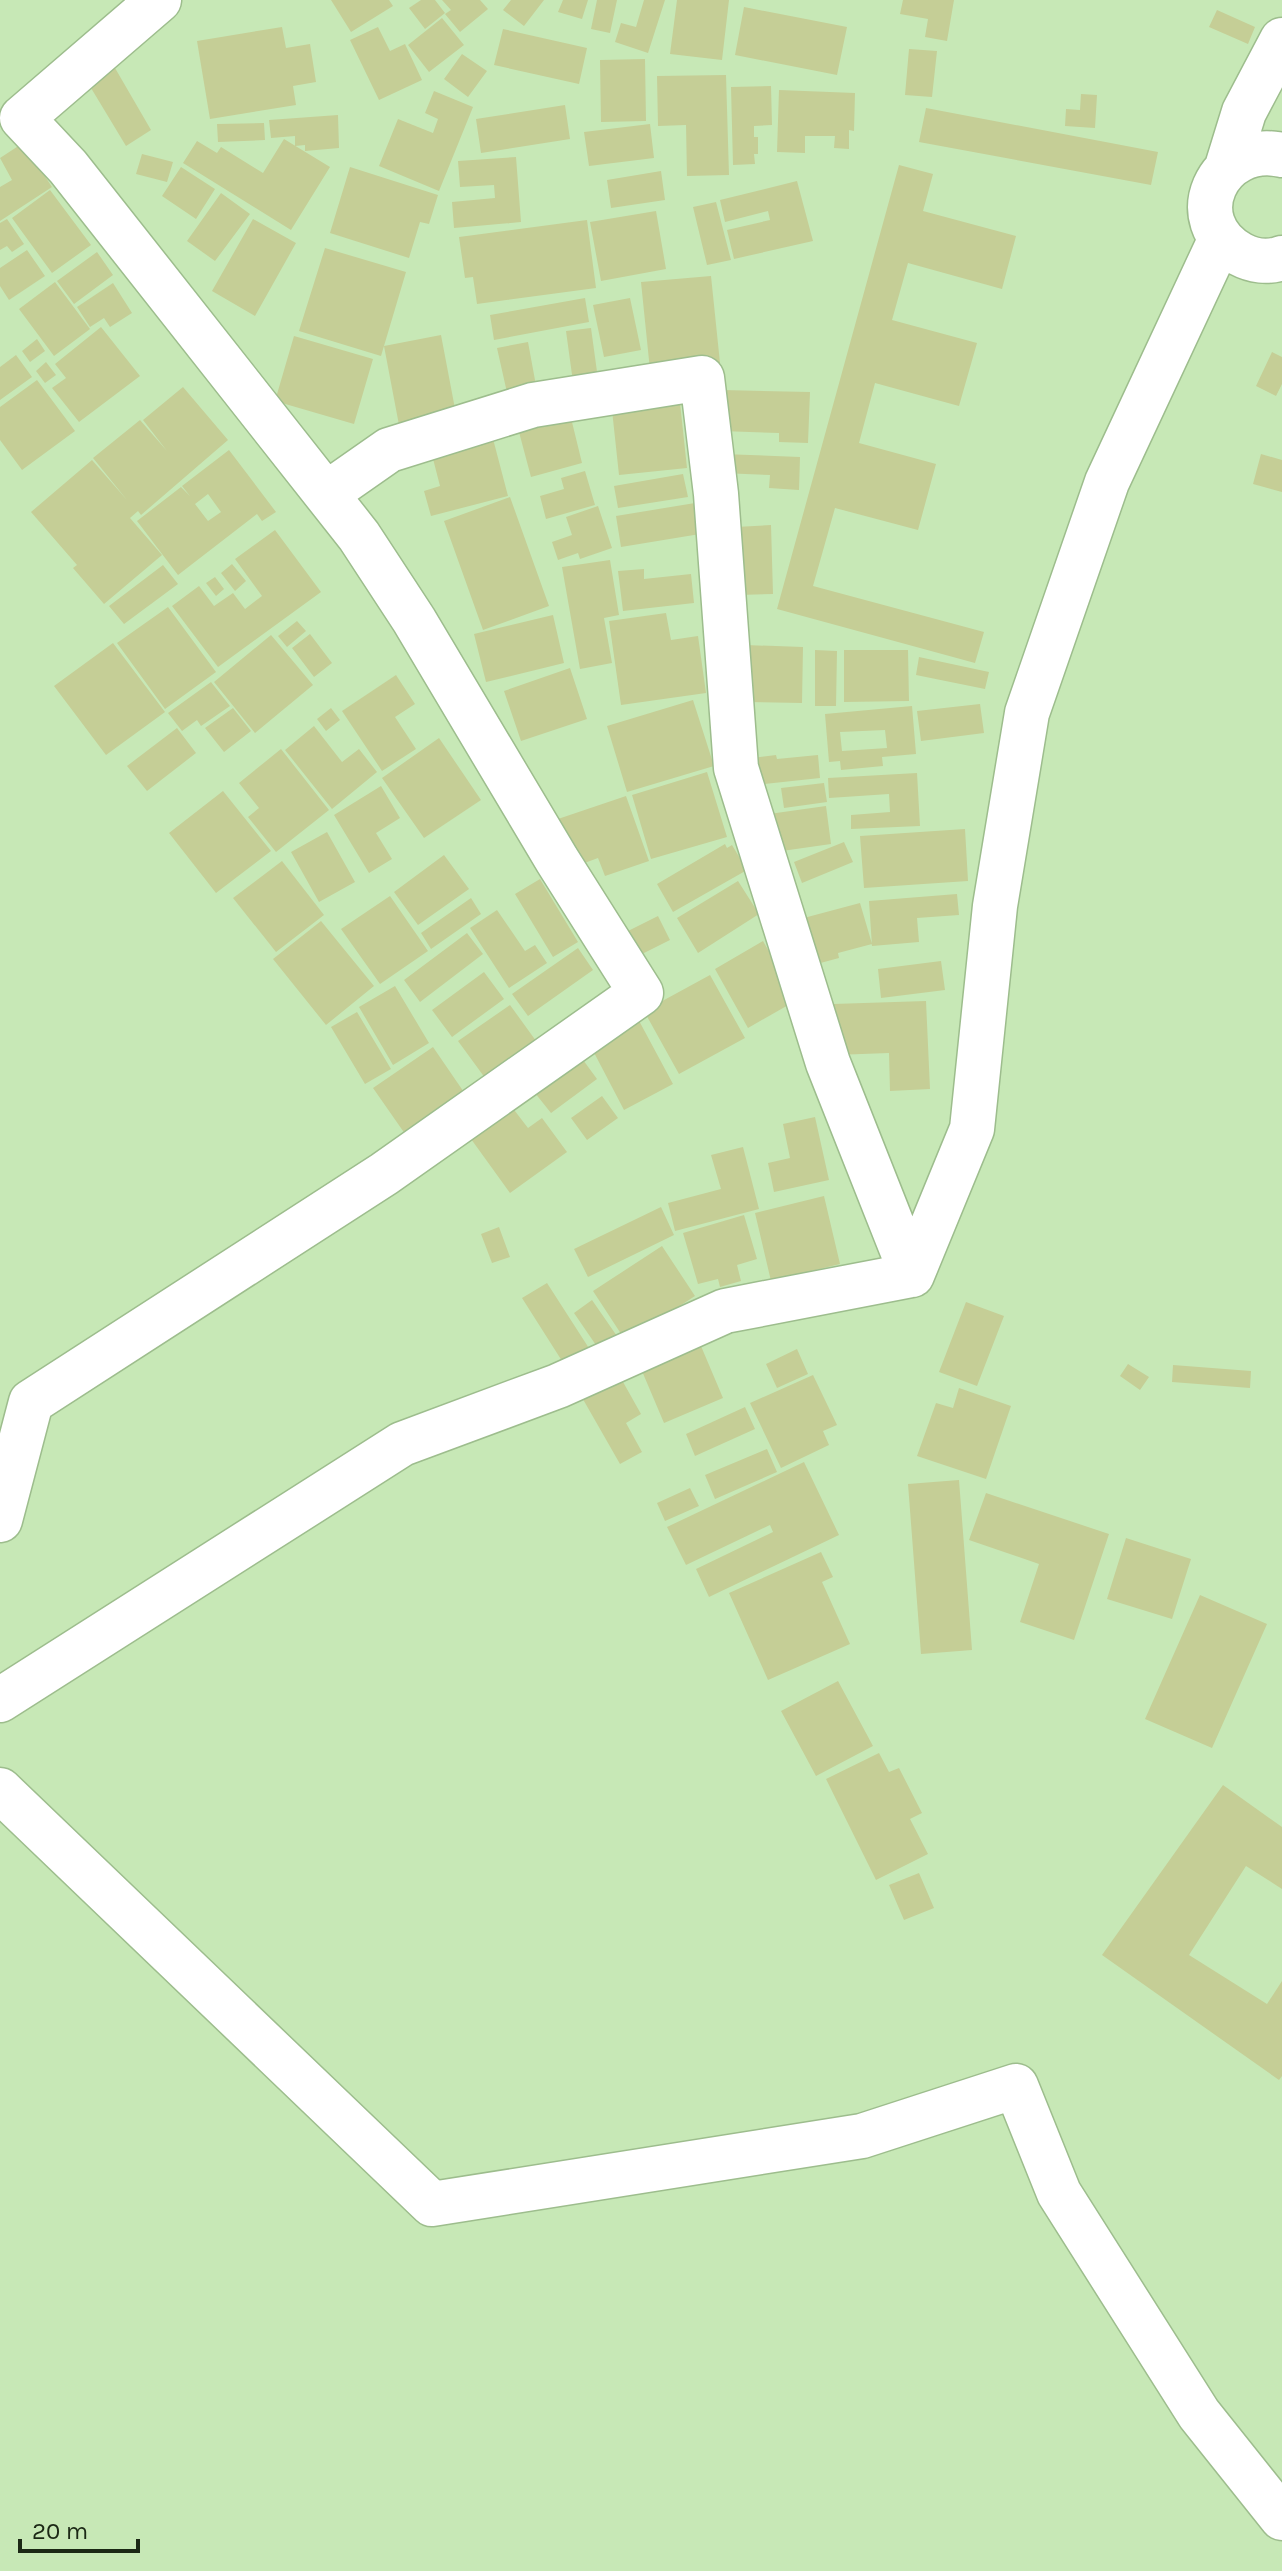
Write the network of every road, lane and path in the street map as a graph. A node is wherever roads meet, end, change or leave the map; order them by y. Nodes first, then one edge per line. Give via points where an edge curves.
1 (159, 0) edge
2 (1282, 40) edge
3 (11, 112) edge
4 (1282, 155) edge
5 (1227, 167) junction
6 (1221, 238) junction
7 (1282, 258) edge
8 (326, 494) junction
9 (912, 1275) junction
10 (0, 1520) edge
11 (0, 1700) edge
12 (0, 1790) edge
13 (1282, 2518) edge

1 - 3 street
2 - 5 street via 1244,112
3 - 8 street via 68,167
4 - 5 street via 1255,153
5 - 6 street via 1217,179 1210,209
6 - 7 street via 1245,257
6 - 9 street via 1107,482 1027,713 995,906 972,1129
8 - 9 street via 389,450 533,405 702,378 736,768 828,1063
8 - 10 street via 414,620 641,993 384,1174 31,1402
9 - 11 street via 725,1311 558,1386 402,1444
12 - 13 street via 432,2204 862,2136 1016,2086 1059,2193 1199,2414

